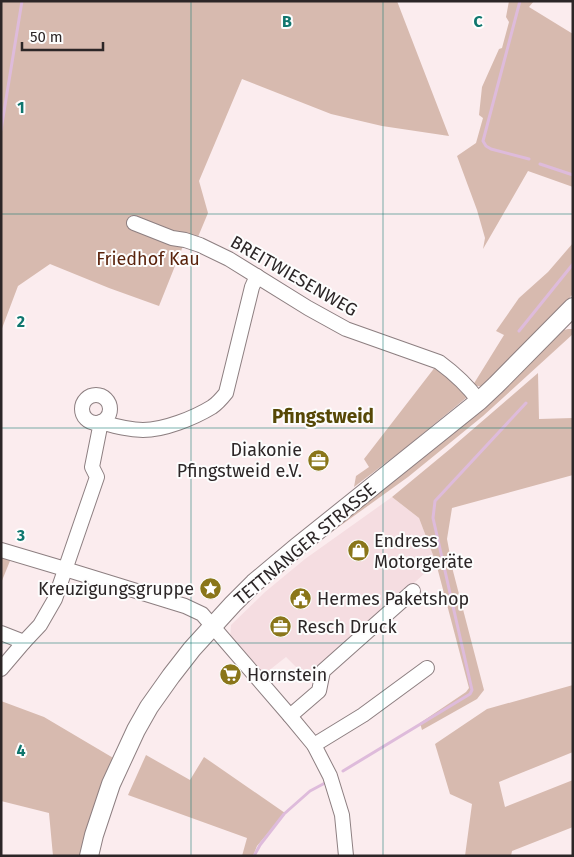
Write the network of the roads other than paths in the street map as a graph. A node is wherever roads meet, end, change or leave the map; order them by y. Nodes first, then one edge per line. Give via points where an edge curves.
1 (134, 223) dead end
2 (257, 276) junction
3 (571, 313) edge
4 (480, 401) junction
5 (1, 550) edge
6 (65, 569) junction
7 (413, 591) dead end
8 (213, 625) junction
9 (1, 633) edge
10 (24, 642) junction
11 (427, 668) dead end
12 (1, 669) edge
13 (290, 716) junction
14 (314, 745) junction
15 (89, 856) edge
16 (346, 856) edge

1 - 2 street, BREITWIESENWEG via 200,245
2 - 4 street, BREITWIESENWEG via 346,329 439,362
2 - 6 street via 226,393 220,401 193,416 151,430 101,422 92,467 97,478
3 - 4 main road, TETTNANGER STRASSE
4 - 8 main road, TETTNANGER STRASSE via 261,577
5 - 6 street
6 - 8 street via 185,606 202,614
6 - 10 street via 55,599 40,625
7 - 13 street via 322,672 319,692
8 - 13 street
8 - 15 main road, TETTNANGER STRASSE via 171,676 138,725 111,784
9 - 10 street
10 - 12 street
11 - 14 street via 363,715
13 - 14 street
14 - 16 street via 330,776 340,808

